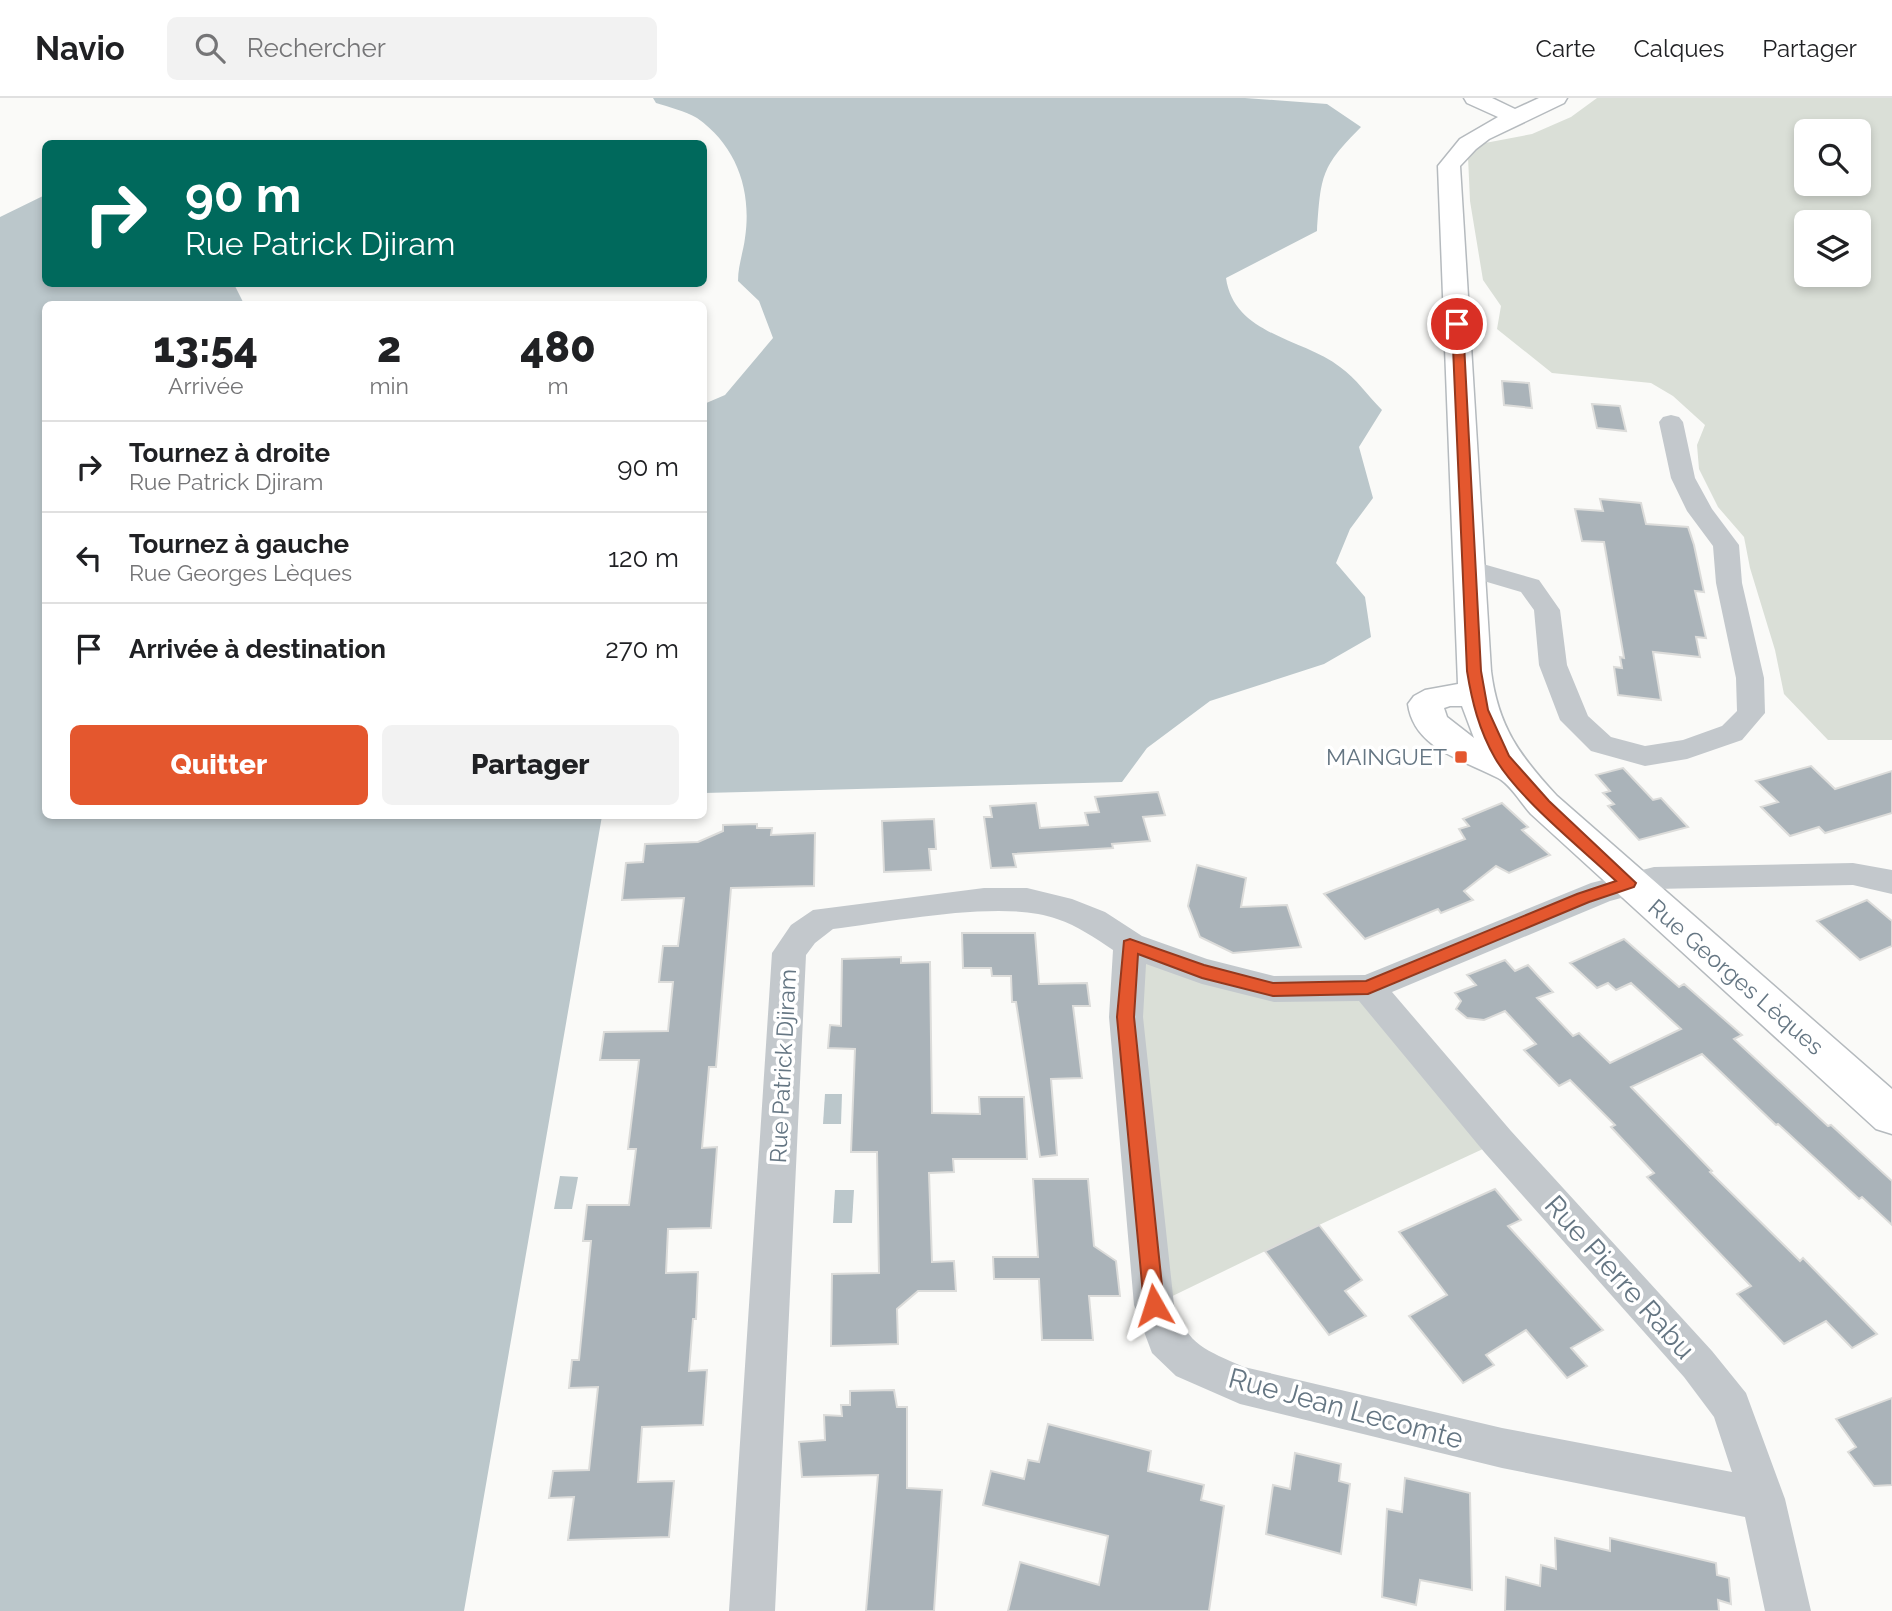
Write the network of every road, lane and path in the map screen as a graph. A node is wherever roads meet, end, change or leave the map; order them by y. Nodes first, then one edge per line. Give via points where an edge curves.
1 (1515, 106) edge
2 (1671, 422) dead end
3 (1469, 568) junction
4 (1477, 696) junction
5 (1511, 769) junction
6 (1892, 882) edge
7 (1628, 883) junction
8 (1130, 945) junction
9 (1368, 988) junction
10 (1892, 1116) edge
11 (1763, 1499) junction
12 (752, 1611) edge
13 (1788, 1611) edge

1 - 3 main road, Rue Georges Lèques via 1463,146 1449,166
2 - 3 street via 1683,478 1700,511 1726,545 1729,583 1750,678 1751,713 1732,733 1687,749 1645,756 1601,744 1575,720 1553,665 1547,610 1530,586
3 - 4 main road, Rue Georges Lèques
4 - 5 main road, Rue Georges Lèques via 1491,738
4 - 5 main road via 1439,696 1426,704 1425,710 1434,725 1455,742
5 - 7 main road, Rue Georges Lèques
6 - 7 street, Rue Patrick Djiram via 1853,874 1663,878
7 - 9 street, Rue Patrick Djiram
7 - 10 main road, Rue Georges Lèques
8 - 9 street, Rue Patrick Djiram via 1202,971 1273,989
8 - 11 street, Rue Jean Lecomte via 1126,1017 1154,1305 1167,1340 1190,1363 1240,1385 1502,1448
8 - 12 street, Rue Patrick Djiram via 1094,919 1061,906 984,900 825,918 803,934 789,953
9 - 11 street, Rue Pierre Rabu via 1498,1142 1699,1364 1731,1407
11 - 13 street, Rue Pierre Rabu

